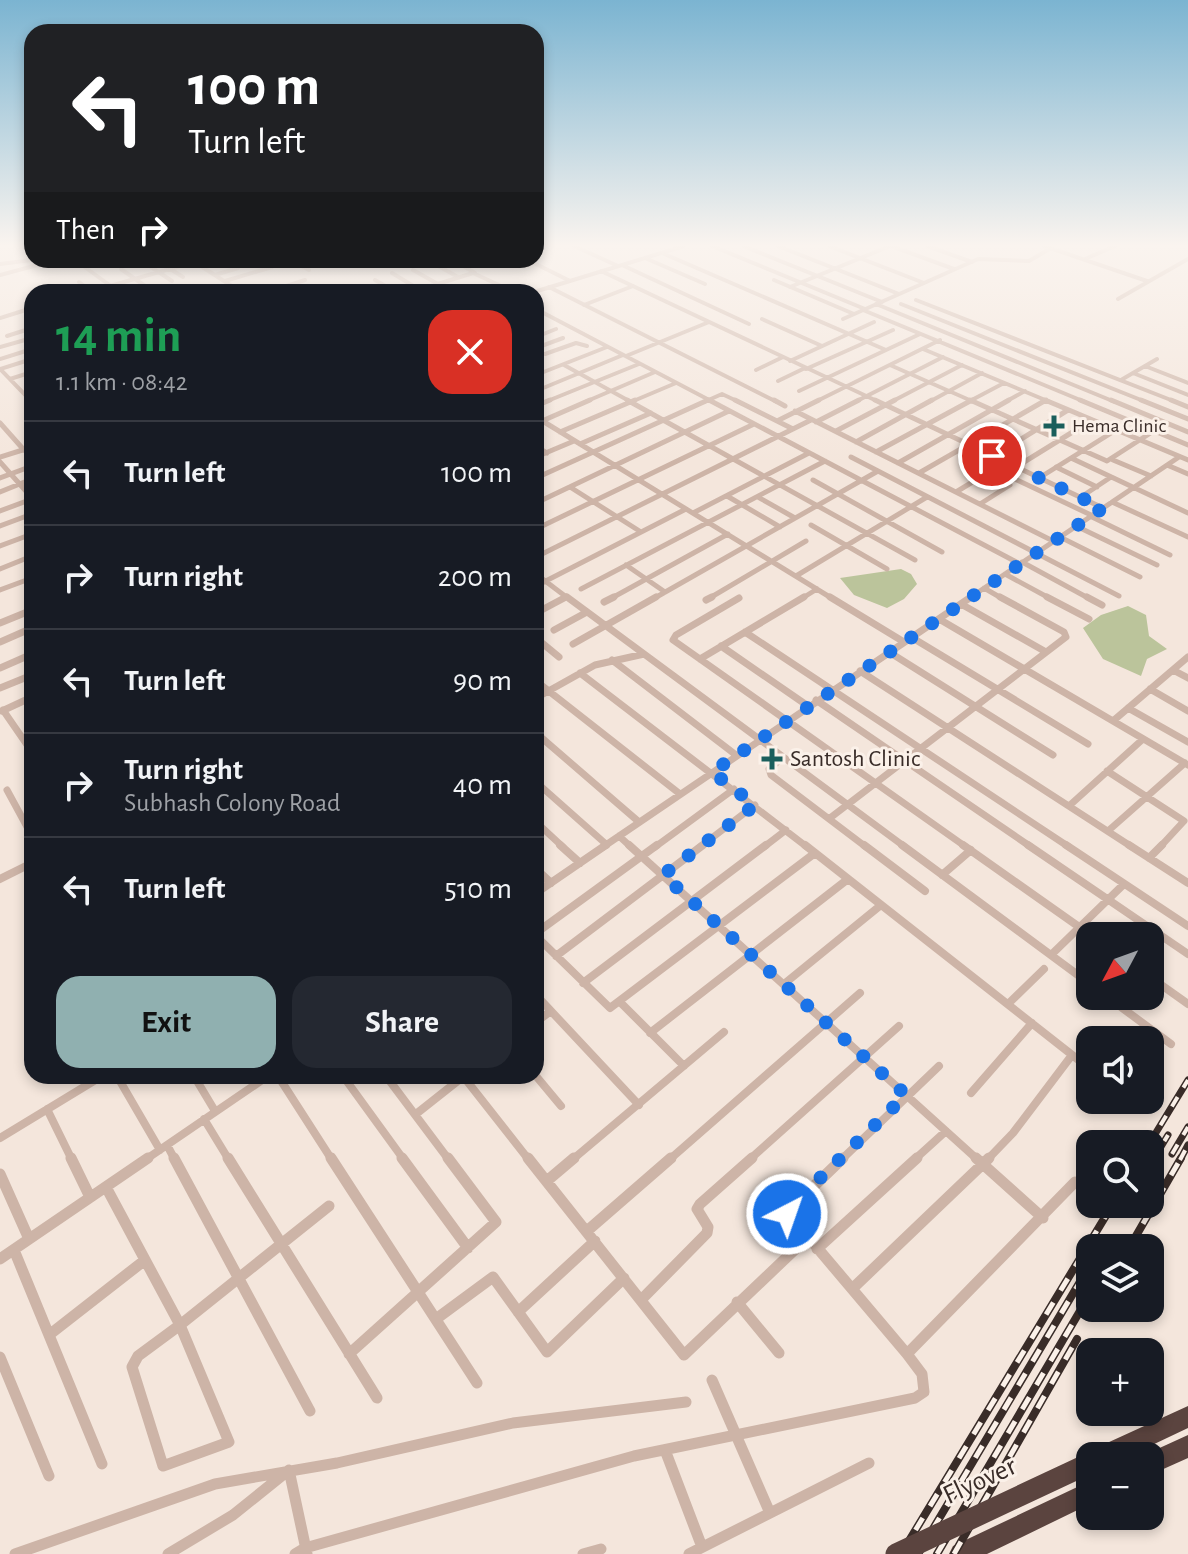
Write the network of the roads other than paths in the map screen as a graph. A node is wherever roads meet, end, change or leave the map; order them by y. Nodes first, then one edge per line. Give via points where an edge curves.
1 (554, 319) edge
2 (611, 319) edge
3 (702, 319) edge
4 (737, 319) edge
5 (762, 319) dead end
6 (812, 319) edge
7 (884, 319) edge
8 (914, 319) edge
9 (938, 319) edge
10 (964, 319) edge
11 (709, 322) junction
12 (874, 322) dead end
13 (976, 323) junction
14 (749, 324) dead end
15 (556, 329) dead end
16 (964, 329) junction
17 (893, 330) dead end
18 (0, 331) edge
19 (24, 331) edge
20 (544, 334) edge
21 (848, 334) junction
22 (920, 334) junction
23 (951, 335) junction
24 (7, 336) junction
25 (563, 338) dead end
26 (24, 340) edge
27 (938, 341) junction
28 (659, 342) junction
29 (867, 342) junction
30 (15, 343) junction
31 (544, 346) edge
32 (587, 346) dead end
33 (822, 346) junction
34 (0, 347) edge
35 (607, 347) junction
36 (923, 349) junction
37 (886, 350) junction
38 (24, 352) edge
39 (545, 354) edge
40 (1056, 355) junction
41 (625, 356) junction
42 (783, 357) junction
43 (943, 357) junction
44 (0, 359) edge
45 (1157, 359) dead end
46 (790, 361) junction
47 (1044, 361) junction
48 (24, 362) edge
49 (639, 364) junction
50 (564, 365) junction
51 (890, 365) junction
52 (962, 365) junction
53 (1145, 366) junction
54 (1032, 368) junction
55 (0, 369) edge
56 (806, 369) junction
57 (756, 370) dead end
58 (544, 372) edge
59 (655, 372) junction
60 (982, 373) junction
61 (1133, 373) junction
62 (580, 374) junction
63 (910, 374) junction
64 (24, 375) edge
65 (1018, 375) junction
66 (10, 379) junction
67 (825, 379) junction
68 (1121, 380) junction
69 (778, 381) dead end
70 (595, 382) junction
71 (676, 383) junction
72 (929, 383) junction
73 (1004, 383) junction
74 (1188, 383) edge
75 (845, 387) junction
76 (1109, 387) junction
77 (544, 388) edge
78 (24, 390) edge
79 (21, 391) junction
80 (611, 391) junction
81 (799, 391) dead end
82 (949, 391) junction
83 (1025, 391) junction
84 (24, 394) edge
85 (1097, 394) junction
86 (1188, 395) edge
87 (865, 396) junction
88 (708, 400) junction
89 (1046, 400) junction
90 (630, 401) junction
91 (970, 401) junction
92 (1084, 401) junction
93 (544, 403) edge
94 (785, 406) dead end
95 (886, 406) junction
96 (1188, 407) edge
97 (992, 410) junction
98 (1068, 410) junction
99 (729, 411) junction
100 (795, 411) junction
101 (651, 413) junction
102 (905, 415) junction
103 (544, 417) edge
104 (1013, 419) junction
105 (1188, 419) edge
106 (663, 420) junction
107 (1092, 420) junction
108 (777, 421) junction
109 (814, 421) junction
110 (544, 422) edge
111 (1166, 423) junction
112 (754, 424) junction
113 (1, 425) edge
114 (925, 425) junction
115 (793, 429) junction
116 (1036, 429) junction
117 (1116, 430) junction
118 (836, 431) junction
119 (1154, 431) junction
120 (560, 432) junction
121 (684, 432) junction
122 (1188, 432) edge
123 (948, 436) junction
124 (779, 437) junction
125 (1059, 440) junction
126 (1140, 440) junction
127 (577, 442) junction
128 (856, 442) junction
129 (708, 445) junction
130 (968, 445) junction
131 (1188, 445) edge
132 (24, 450) joint
133 (1083, 450) junction
134 (544, 451) edge
135 (593, 452) junction
136 (876, 452) junction
137 (547, 453) junction
138 (809, 453) junction
139 (544, 454) edge
140 (992, 456) junction
141 (851, 457) dead end
142 (1179, 457) junction
143 (1071, 458) junction
144 (733, 459) junction
145 (0, 460) edge
146 (1113, 460) junction
147 (1188, 460) edge
148 (825, 461) junction
149 (984, 462) dead end
150 (898, 463) junction
151 (614, 465) junction
152 (1167, 465) junction
153 (1016, 467) junction
154 (1056, 467) junction
155 (24, 469) edge
156 (878, 471) junction
157 (919, 473) junction
158 (11, 474) junction
159 (544, 474) edge
160 (1188, 474) edge
161 (764, 476) junction
162 (1151, 476) junction
163 (1111, 477) junction
164 (0, 478) edge
165 (1039, 478) junction
166 (638, 479) junction
167 (813, 480) dead end
168 (862, 480) junction
169 (24, 482) edge
170 (19, 484) junction
171 (780, 485) junction
172 (1010, 485) dead end
173 (570, 487) junction
174 (1097, 487) junction
175 (1134, 488) junction
176 (24, 490) edge
177 (0, 492) edge
178 (956, 492) junction
179 (662, 494) junction
180 (838, 494) junction
181 (727, 496) junction
182 (758, 497) junction
183 (927, 497) junction
184 (1081, 497) junction
185 (544, 499) edge
186 (594, 501) junction
187 (24, 502) edge
188 (1112, 502) junction
189 (980, 504) junction
190 (743, 505) junction
191 (817, 506) junction
192 (911, 506) junction
193 (1103, 508) junction
194 (686, 509) junction
195 (0, 511) edge
196 (693, 513) junction
197 (1188, 513) edge
198 (618, 516) junction
199 (1090, 516) junction
200 (24, 517) edge
201 (795, 518) junction
202 (887, 521) junction
203 (709, 523) junction
204 (544, 525) edge
205 (811, 525) dead end
206 (0, 526) edge
207 (1076, 526) junction
208 (780, 527) junction
209 (641, 532) junction
210 (866, 533) junction
211 (728, 534) junction
212 (24, 537) edge
213 (1188, 537) edge
214 (1056, 539) junction
215 (806, 541) dead end
216 (0, 546) edge
217 (747, 546) junction
218 (846, 546) junction
219 (942, 552) dead end
220 (544, 553) edge
221 (1036, 553) junction
222 (1170, 555) dead end
223 (24, 559) edge
224 (915, 560) dead end
225 (772, 561) junction
226 (1021, 563) junction
227 (626, 565) junction
228 (1157, 565) dead end
229 (0, 569) edge
230 (887, 569) dead end
231 (1005, 574) junction
232 (796, 576) junction
233 (1140, 577) dead end
234 (647, 579) junction
235 (24, 581) edge
236 (545, 581) joint
237 (984, 588) junction
238 (581, 589) dead end
239 (817, 589) junction
240 (0, 590) edge
241 (665, 592) junction
242 (1119, 596) dead end
243 (566, 597) junction
244 (739, 598) dead end
245 (706, 600) dead end
246 (604, 602) dead end
247 (961, 604) junction
248 (1102, 605) dead end
249 (544, 609) edge
250 (587, 612) junction
251 (24, 613) edge
252 (939, 619) junction
253 (1089, 619) dead end
254 (0, 623) edge
255 (605, 626) junction
256 (554, 630) dead end
257 (24, 632) edge
258 (745, 632) junction
259 (908, 640) junction
260 (0, 642) edge
261 (573, 644) dead end
262 (544, 645) edge
263 (721, 646) junction
264 (889, 652) junction
265 (1046, 652) junction
266 (644, 654) junction
267 (559, 657) dead end
268 (1188, 657) edge
269 (24, 658) edge
270 (700, 659) junction
271 (612, 660) junction
272 (0, 668) edge
273 (1024, 669) junction
274 (1173, 670) junction
275 (860, 671) junction
276 (580, 673) junction
277 (24, 678) edge
278 (1188, 678) edge
279 (0, 688) edge
280 (544, 688) edge
281 (998, 689) junction
282 (1150, 689) junction
283 (832, 690) junction
284 (548, 691) junction
285 (544, 693) edge
286 (816, 700) junction
287 (24, 701) edge
288 (808, 706) junction
289 (976, 707) junction
290 (1128, 708) junction
291 (2, 711) edge
292 (1188, 711) edge
293 (786, 721) junction
294 (1113, 721) junction
295 (948, 728) junction
296 (759, 739) junction
297 (1143, 739) junction
298 (544, 740) edge
299 (24, 741) edge
300 (1188, 742) edge
301 (1088, 744) dead end
302 (921, 749) junction
303 (736, 755) junction
304 (1053, 755) dead end
305 (783, 757) junction
306 (905, 761) junction
307 (1186, 764) edge
308 (1107, 771) junction
309 (712, 772) junction
310 (877, 782) junction
311 (544, 789) edge
312 (734, 789) junction
313 (7, 790) dead end
314 (680, 794) junction
315 (1147, 797) junction
316 (755, 805) junction
317 (847, 805) junction
318 (1069, 806) junction
319 (830, 818) junction
320 (24, 821) edge
321 (639, 822) junction
322 (544, 829) edge
323 (786, 830) junction
324 (1108, 831) junction
325 (619, 836) junction
326 (607, 845) junction
327 (971, 850) junction
328 (815, 853) junction
329 (642, 856) junction
330 (1149, 858) junction
331 (580, 863) junction
332 (24, 867) edge
333 (663, 875) junction
334 (942, 875) junction
335 (544, 876) edge
336 (0, 879) edge
337 (848, 879) junction
338 (551, 883) junction
339 (1188, 883) edge
340 (1124, 884) junction
341 (544, 888) edge
342 (925, 891) dead end
343 (1108, 900) junction
344 (692, 902) junction
345 (881, 905) junction
346 (1084, 922) edge
347 (1076, 925) edge
348 (720, 926) junction
349 (1188, 926) edge
350 (544, 928) edge
351 (1076, 930) edge
352 (544, 943) edge
353 (750, 954) junction
354 (1188, 954) edge
355 (1051, 955) junction
356 (556, 956) junction
357 (1044, 969) dead end
358 (1076, 974) edge
359 (583, 983) junction
360 (784, 984) junction
361 (1164, 987) edge
362 (860, 993) dead end
363 (620, 1002) junction
364 (544, 1004) edge
365 (1008, 1004) junction
366 (1188, 1004) edge
367 (1125, 1010) edge
368 (551, 1011) junction
369 (544, 1016) edge
370 (825, 1022) junction
371 (1032, 1023) junction
372 (899, 1026) dead end
373 (724, 1032) dead end
374 (650, 1033) junction
375 (1171, 1044) dead end
376 (1072, 1055) junction
377 (1076, 1058) edge
378 (866, 1059) junction
379 (684, 1066) junction
380 (939, 1066) dead end
381 (89, 1084) edge
382 (122, 1084) edge
383 (199, 1084) edge
384 (256, 1084) edge
385 (283, 1084) edge
386 (349, 1084) edge
387 (392, 1084) edge
388 (454, 1084) edge
389 (470, 1084) edge
390 (543, 1084) edge
391 (971, 1093) dead end
392 (906, 1095) junction
393 (639, 1105) junction
394 (561, 1106) dead end
395 (47, 1109) junction
396 (215, 1111) junction
397 (416, 1114) junction
398 (204, 1119) junction
399 (946, 1131) junction
400 (0, 1138) edge
401 (163, 1147) junction
402 (983, 1164) junction
403 (0, 1174) edge
404 (548, 1180) junction
405 (1075, 1182) dead end
406 (106, 1187) junction
407 (90, 1197) junction
408 (329, 1206) dead end
409 (1043, 1218) junction
410 (587, 1231) junction
411 (807, 1238) junction
412 (29, 1239) junction
413 (595, 1241) junction
414 (281, 1243) junction
415 (468, 1248) junction
416 (817, 1249) junction
417 (14, 1250) junction
418 (0, 1259) edge
419 (145, 1260) junction
420 (624, 1278) junction
421 (238, 1281) junction
422 (852, 1289) junction
423 (417, 1290) junction
424 (641, 1300) junction
425 (737, 1302) junction
426 (518, 1312) junction
427 (436, 1319) junction
428 (179, 1323) junction
429 (49, 1335) junction
430 (779, 1353) dead end
431 (349, 1354) junction
432 (907, 1354) junction
433 (0, 1357) edge
434 (712, 1380) dead end
435 (477, 1383) dead end
436 (377, 1398) dead end
437 (686, 1402) dead end
438 (310, 1411) dead end
439 (1188, 1417) edge
440 (735, 1436) junction
441 (1134, 1442) edge
442 (1188, 1446) edge
443 (665, 1450) junction
444 (1164, 1457) edge
445 (869, 1463) dead end
446 (102, 1464) dead end
447 (289, 1470) junction
448 (1076, 1470) edge
449 (49, 1476) dead end
450 (1076, 1499) edge
451 (770, 1513) junction
452 (702, 1547) junction
453 (601, 1549) dead end
454 (302, 1552) edge
455 (15, 1554) edge
456 (168, 1554) edge
457 (583, 1554) edge
458 (689, 1554) edge
459 (896, 1554) edge
460 (961, 1554) edge

1 - 35 street
2 - 28 street
3 - 11 street
4 - 14 street
5 - 33 street
6 - 21 street
7 - 22 street
8 - 23 street
9 - 16 street
10 - 13 street
11 - 28 street
11 - 42 street
12 - 21 street
13 - 16 street
13 - 40 street
15 - 20 street
16 - 23 street
16 - 47 street
17 - 29 street
18 - 24 street
19 - 24 street
21 - 29 street
21 - 33 street
22 - 27 street
22 - 37 street
23 - 27 street
23 - 54 street
24 - 30 street
25 - 31 street
26 - 30 street
27 - 36 street
27 - 65 street
28 - 41 street
28 - 94 street
29 - 37 street
29 - 56 street
30 - 34 street
32 - 39 street via 576,343
33 - 46 street
35 - 41 street
35 - 50 street
36 - 43 street
36 - 51 street
37 - 67 street
38 - 44 street
40 - 47 street
40 - 68 street
41 - 49 street
41 - 62 street
42 - 46 street
42 - 57 street
43 - 52 street
43 - 63 street
45 - 53 street
46 - 56 street
47 - 54 street
47 - 76 street
48 - 55 street
49 - 59 street
49 - 70 street
50 - 58 street
50 - 62 street
51 - 63 street
51 - 75 street
52 - 60 street
52 - 72 street
53 - 61 street
53 - 74 street
54 - 65 street
54 - 85 street
55 - 66 street
56 - 67 street
56 - 69 street
59 - 71 street
59 - 80 street
60 - 73 street
60 - 82 street
61 - 68 street
61 - 86 street
62 - 70 street
62 - 77 street
63 - 72 street
63 - 87 street
64 - 66 street
65 - 73 street
65 - 92 street
66 - 79 street
67 - 75 street
67 - 81 street
68 - 76 street
68 - 96 street
70 - 80 street
70 - 93 street
71 - 88 street
71 - 90 street
72 - 82 street
72 - 95 street
73 - 83 street
73 - 91 street
75 - 87 street
75 - 100 street
76 - 85 street
76 - 105 street
78 - 79 street
79 - 84 street
80 - 90 street
80 - 103 street
82 - 91 street
82 - 102 street
83 - 89 street
83 - 97 street
85 - 92 street
85 - 111 street
87 - 95 street
87 - 109 street
88 - 99 street
88 - 106 street
88 - 108 street via 724,394
89 - 98 street
89 - 104 street
90 - 101 street
90 - 120 street
91 - 97 street
91 - 114 street
92 - 119 street
95 - 102 street
95 - 118 street
97 - 104 street
97 - 123 street
98 - 107 street
98 - 116 street
99 - 112 street
99 - 121 street
100 - 108 street
100 - 109 street
101 - 106 street
101 - 127 street
102 - 114 street
102 - 128 street
104 - 116 street
104 - 130 street
106 - 121 street
106 - 135 street
107 - 117 street
107 - 125 street
108 - 115 street
109 - 115 street
109 - 118 street
110 - 120 street
111 - 119 street
111 - 122 street
112 - 124 street
112 - 129 street
113 - 132 street
114 - 123 street
114 - 136 street
115 - 124 street
116 - 125 street
116 - 140 street
117 - 126 street
117 - 133 street
118 - 128 street
119 - 126 street
119 - 131 street
120 - 127 street
121 - 129 street
121 - 151 street
123 - 130 street
123 - 150 street
124 - 138 street
124 - 144 street
125 - 133 street
125 - 153 street
126 - 142 street
126 - 146 street
127 - 135 street
127 - 137 street
128 - 136 street
129 - 144 street
129 - 166 street
130 - 140 street
130 - 157 street
132 - 145 street
133 - 143 street
133 - 146 street
134 - 137 street
135 - 151 street
135 - 159 street
136 - 150 street
137 - 139 street
138 - 148 street
138 - 161 street
140 - 149 street
140 - 153 street
141 - 156 street
142 - 147 street
142 - 152 street
143 - 154 street
143 - 163 street
144 - 161 street
144 - 179 street
145 - 158 street
146 - 162 street
148 - 168 street
148 - 171 street
150 - 157 street
151 - 166 street
151 - 173 street
152 - 160 street
152 - 162 street
153 - 165 street
154 - 165 street
154 - 174 street
155 - 158 street
156 - 168 street
156 - 183 street
157 - 178 street
158 - 164 street
158 - 170 street
161 - 171 street
161 - 181 street
162 - 175 street
163 - 174 street
163 - 175 street
165 - 184 street
166 - 179 street
166 - 186 street
167 - 180 street
168 - 180 street
168 - 192 street
169 - 170 street
170 - 176 street
170 - 177 street
171 - 182 street
171 - 191 street
172 - 189 street
173 - 185 street
173 - 186 street
174 - 184 street
175 - 188 street
175 - 197 street
178 - 189 street
178 - 199 street via 995,470
179 - 194 street
179 - 198 street
180 - 191 street
180 - 202 street
181 - 190 street
181 - 196 street
182 - 190 street
182 - 201 street
183 - 192 street
183 - 221 street
184 - 193 street
186 - 198 street
186 - 204 street
187 - 195 street
188 - 193 street
188 - 213 street
189 - 214 street
190 - 203 street
190 - 208 street
191 - 201 street
191 - 210 street
192 - 202 street
192 - 226 street
193 - 199 street
194 - 196 street
194 - 209 street
196 - 203 street
198 - 209 street
198 - 220 street
199 - 207 street
199 - 222 street
200 - 206 street
201 - 208 street
202 - 210 street
202 - 219 street
203 - 211 street
203 - 227 street
205 - 218 street
207 - 214 street
207 - 228 street
208 - 217 street
209 - 236 street
210 - 218 street
210 - 224 street
211 - 217 street
211 - 234 street
212 - 216 street
214 - 221 street
214 - 233 street
215 - 225 street
217 - 225 street
217 - 241 street
218 - 230 street
218 - 232 street
221 - 226 street
221 - 242 street
223 - 229 street
225 - 232 street
225 - 245 street
226 - 231 street
226 - 248 street
227 - 234 street
227 - 238 street
231 - 237 street
231 - 253 street
232 - 239 street
234 - 241 street
234 - 246 street
235 - 240 street
236 - 243 street
237 - 247 street
237 - 265 street via 1066,634
239 - 258 street
239 - 259 street
241 - 255 street
243 - 249 street
243 - 250 street
244 - 270 street via 674,638
247 - 252 street
247 - 265 street
250 - 255 street
250 - 256 street
251 - 254 street
252 - 259 street
252 - 273 street
255 - 261 street
255 - 266 street
257 - 260 street
258 - 263 street
258 - 283 street
259 - 264 street
259 - 281 street
262 - 267 street
263 - 270 street
263 - 288 street
264 - 275 street
264 - 289 street
265 - 273 street
266 - 271 street
266 - 296 street
268 - 274 street
269 - 272 street
270 - 293 street
271 - 276 street
271 - 303 street
273 - 281 street
273 - 294 street
274 - 278 street
274 - 282 street
275 - 283 street
275 - 295 street
276 - 284 street
276 - 309 street
277 - 279 street
280 - 284 street
281 - 289 street
281 - 301 street
282 - 290 street
282 - 292 street
283 - 286 street
283 - 302 street
284 - 285 street
284 - 314 street
286 - 288 street
286 - 306 street
287 - 291 street
288 - 293 street
289 - 295 street
289 - 304 street
290 - 294 street
290 - 300 street
291 - 299 street
293 - 296 street
293 - 310 street
294 - 297 street
295 - 302 street
295 - 318 street
296 - 303 street
296 - 305 street
297 - 307 street
297 - 308 street
298 - 321 street
302 - 306 street
302 - 340 street
303 - 309 street
305 - 317 street
305 - 319 street via 769,773
306 - 310 street
306 - 343 street
307 - 315 street
308 - 315 street
308 - 318 street
309 - 312 street
309 - 314 street
310 - 317 street
310 - 327 street
311 - 326 street
312 - 316 street
312 - 329 street
313 - 320 street
314 - 321 street
315 - 324 street
315 - 330 street via 1184,821
316 - 323 street
316 - 333 street
317 - 319 street
317 - 334 street
318 - 324 street
319 - 342 street
321 - 325 street
322 - 331 street
323 - 328 street
323 - 344 street
324 - 330 street
325 - 326 street
325 - 329 street
326 - 331 street
327 - 334 street
327 - 347 street
328 - 337 street
328 - 348 street
329 - 333 street
329 - 350 street
330 - 339 street
331 - 338 street
332 - 336 street
333 - 344 street
333 - 356 street
334 - 355 street
335 - 338 street
337 - 345 street
337 - 353 street
338 - 341 street
340 - 343 street
340 - 349 street
343 - 346 street
343 - 354 street
344 - 348 street
344 - 359 street
345 - 360 street
345 - 365 street
348 - 353 street
348 - 363 street
351 - 355 street
352 - 356 street
353 - 360 street
353 - 374 street
355 - 358 street
356 - 359 street
357 - 365 street
359 - 363 street via 608,1008
360 - 370 street
361 - 366 street
362 - 370 street
363 - 374 street
364 - 368 street
365 - 371 street
367 - 375 street
368 - 369 street
368 - 393 street
370 - 378 street
370 - 410 street
371 - 376 street
371 - 391 street
372 - 378 street
373 - 379 street
374 - 379 street
376 - 377 street
376 - 402 street
378 - 392 street
378 - 424 street via 700,1204 697,1209 707,1233
379 - 393 street
380 - 392 street
381 - 395 street
382 - 401 street
383 - 396 street
384 - 396 street
385 - 423 street
386 - 415 street
387 - 397 street
388 - 397 street
389 - 404 street
390 - 394 street
392 - 399 street
392 - 411 street via 788,1209
393 - 404 street
395 - 400 street
395 - 407 street
396 - 398 street
397 - 415 street via 495,1218 493,1227
398 - 401 street
398 - 414 street
399 - 402 street
399 - 416 street
401 - 406 street
401 - 421 street
402 - 409 street
402 - 422 street
403 - 412 street
404 - 410 street
405 - 409 street
406 - 407 street
406 - 419 street
407 - 412 street
408 - 414 street
409 - 432 street
410 - 413 street
411 - 416 street
411 - 425 street
412 - 417 street
413 - 420 street
413 - 426 street
414 - 421 street
414 - 431 street
415 - 423 street
416 - 422 street
417 - 418 street
417 - 429 street
419 - 428 street
419 - 429 street
420 - 424 street
420 - 426 street via 551,1350 543,1349
421 - 428 street
421 - 438 street
422 - 432 street
423 - 427 street
423 - 431 street
424 - 425 street via 684,1355
425 - 430 street
426 - 427 street via 490,1277
427 - 435 street
428 - 428 street via 229,1442 163,1466 132,1367
429 - 446 street
431 - 436 street
432 - 440 street via 924,1382 924,1392 915,1398
433 - 449 street
434 - 440 street
437 - 447 street via 513,1423
439 - 441 highway
440 - 443 street
440 - 451 street
442 - 444 highway
443 - 452 street
443 - 454 street via 502,1491
445 - 451 street
447 - 454 street
447 - 455 street via 215,1484
447 - 456 street via 233,1515
448 - 459 highway, Flyover, bridge
450 - 460 highway
451 - 452 street
452 - 458 street
453 - 457 street

